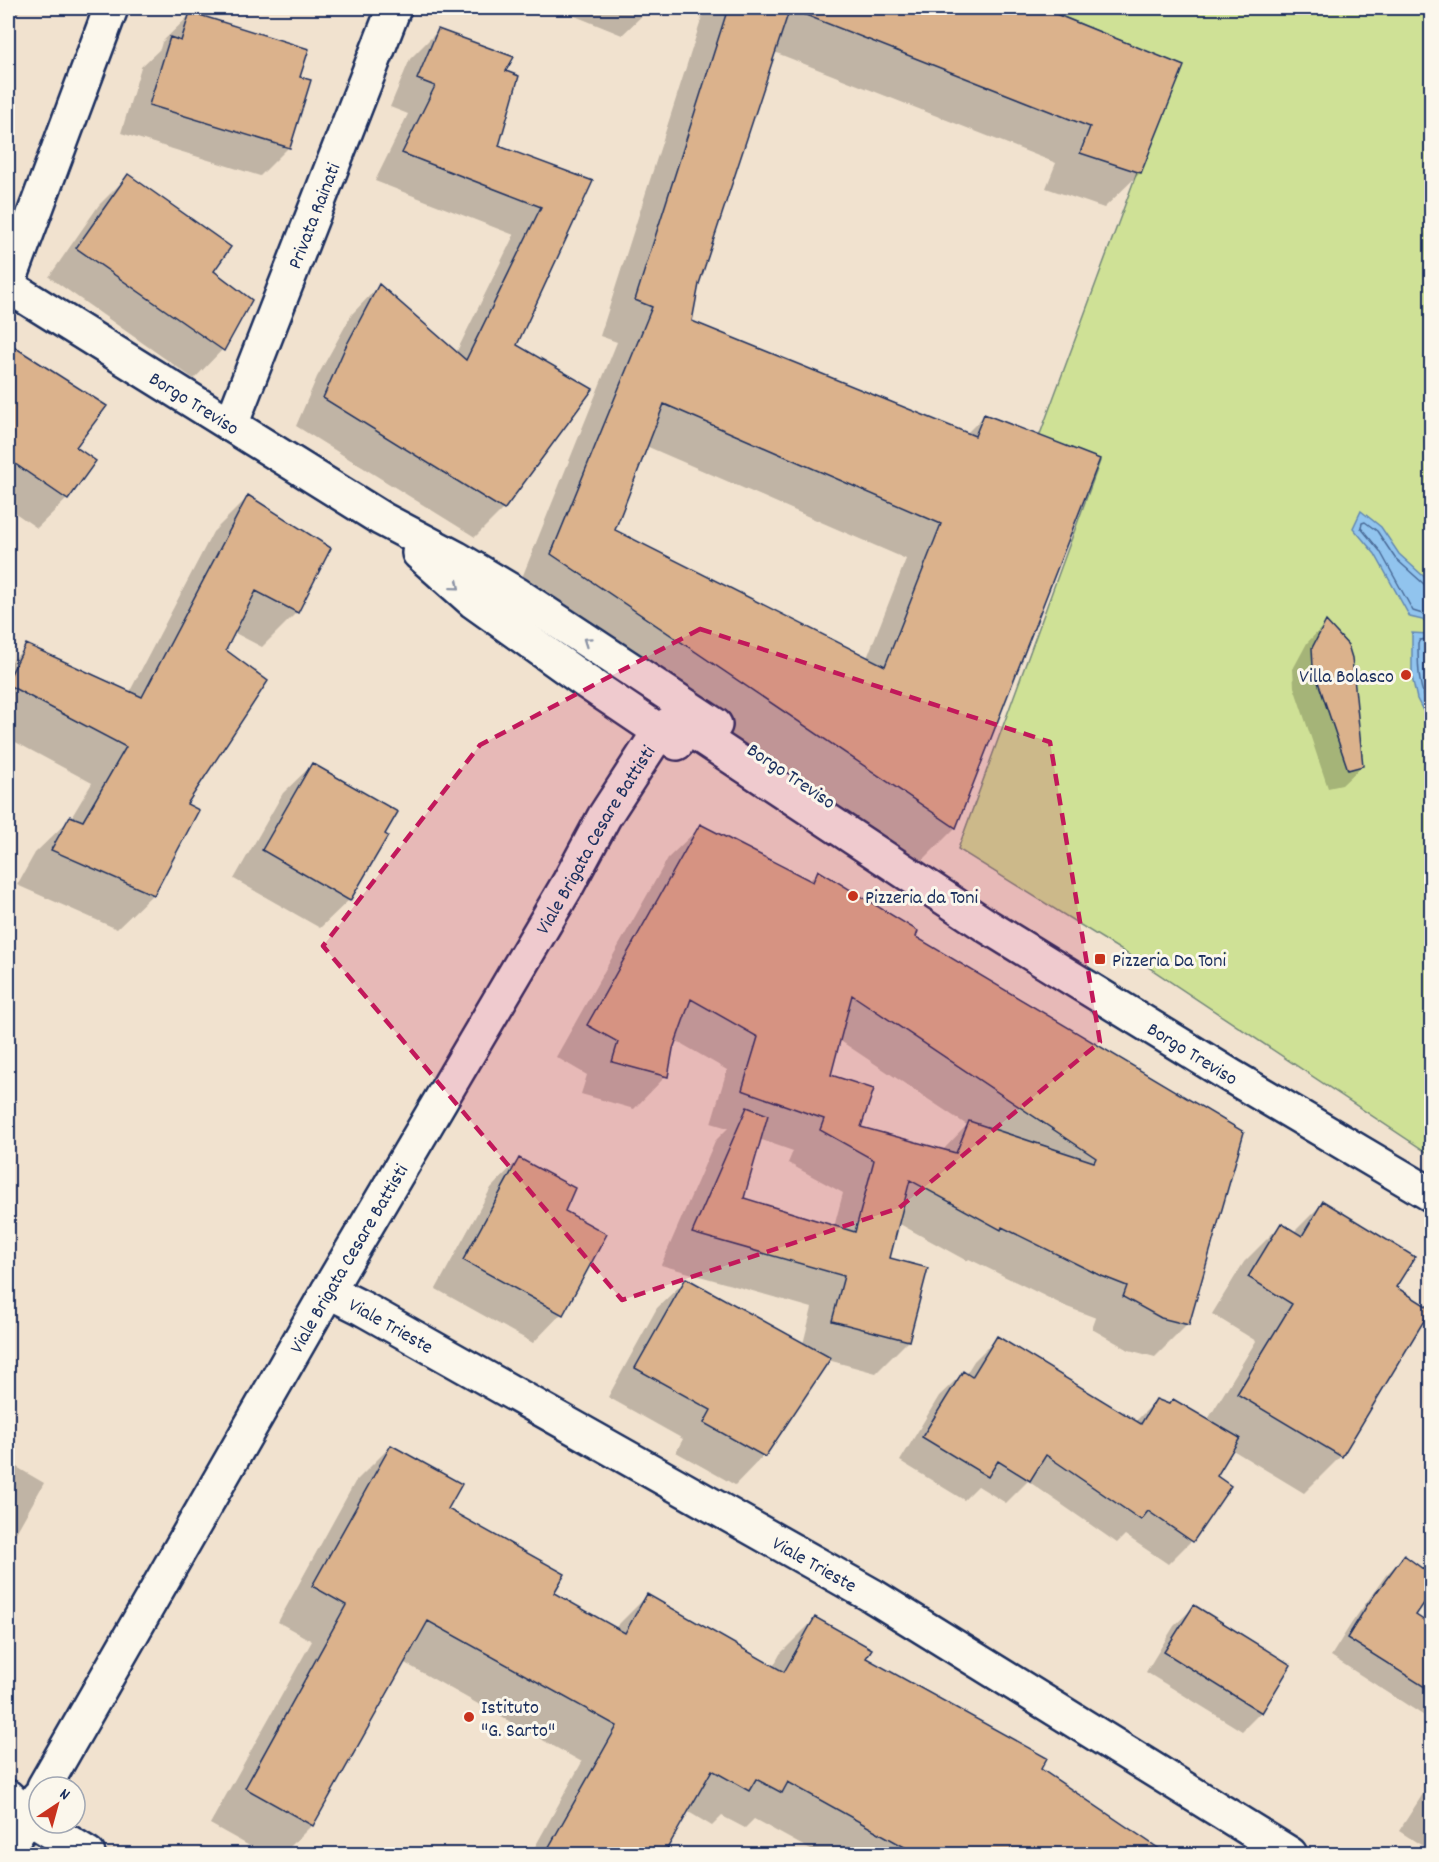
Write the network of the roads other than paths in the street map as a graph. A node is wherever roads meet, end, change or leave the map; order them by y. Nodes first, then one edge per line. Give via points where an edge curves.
1 (111, 8) edge
2 (394, 8) edge
3 (8, 285) edge
4 (231, 425) junction
5 (382, 519) junction
6 (614, 660) junction
7 (660, 732) junction
8 (958, 907) junction
9 (1431, 1195) edge
10 (328, 1291) junction
11 (51, 1775) edge
12 (24, 1803) edge
13 (8, 1850) edge
14 (88, 1854) edge
15 (1290, 1854) edge

1 - 3 street, Borgo Treviso
2 - 4 street, Privata Rainati
3 - 4 street, Borgo Treviso
4 - 5 street, Borgo Treviso
6 -> 5 street, Borgo Treviso via 518,595
5 -> 7 street, Borgo Treviso via 473,601
6 - 7 street, Borgo Treviso via 624,683 659,712
6 - 8 street, Borgo Treviso via 873,830
7 - 8 street, Borgo Treviso via 874,868
7 - 10 street, Viale Brigata Cesare Battisti via 604,817 568,885
8 - 9 street, Borgo Treviso
10 - 11 street, Viale Brigata Cesare Battisti
10 - 15 street, Viale Trieste via 873,1596
12 - 13 street
12 - 14 street

